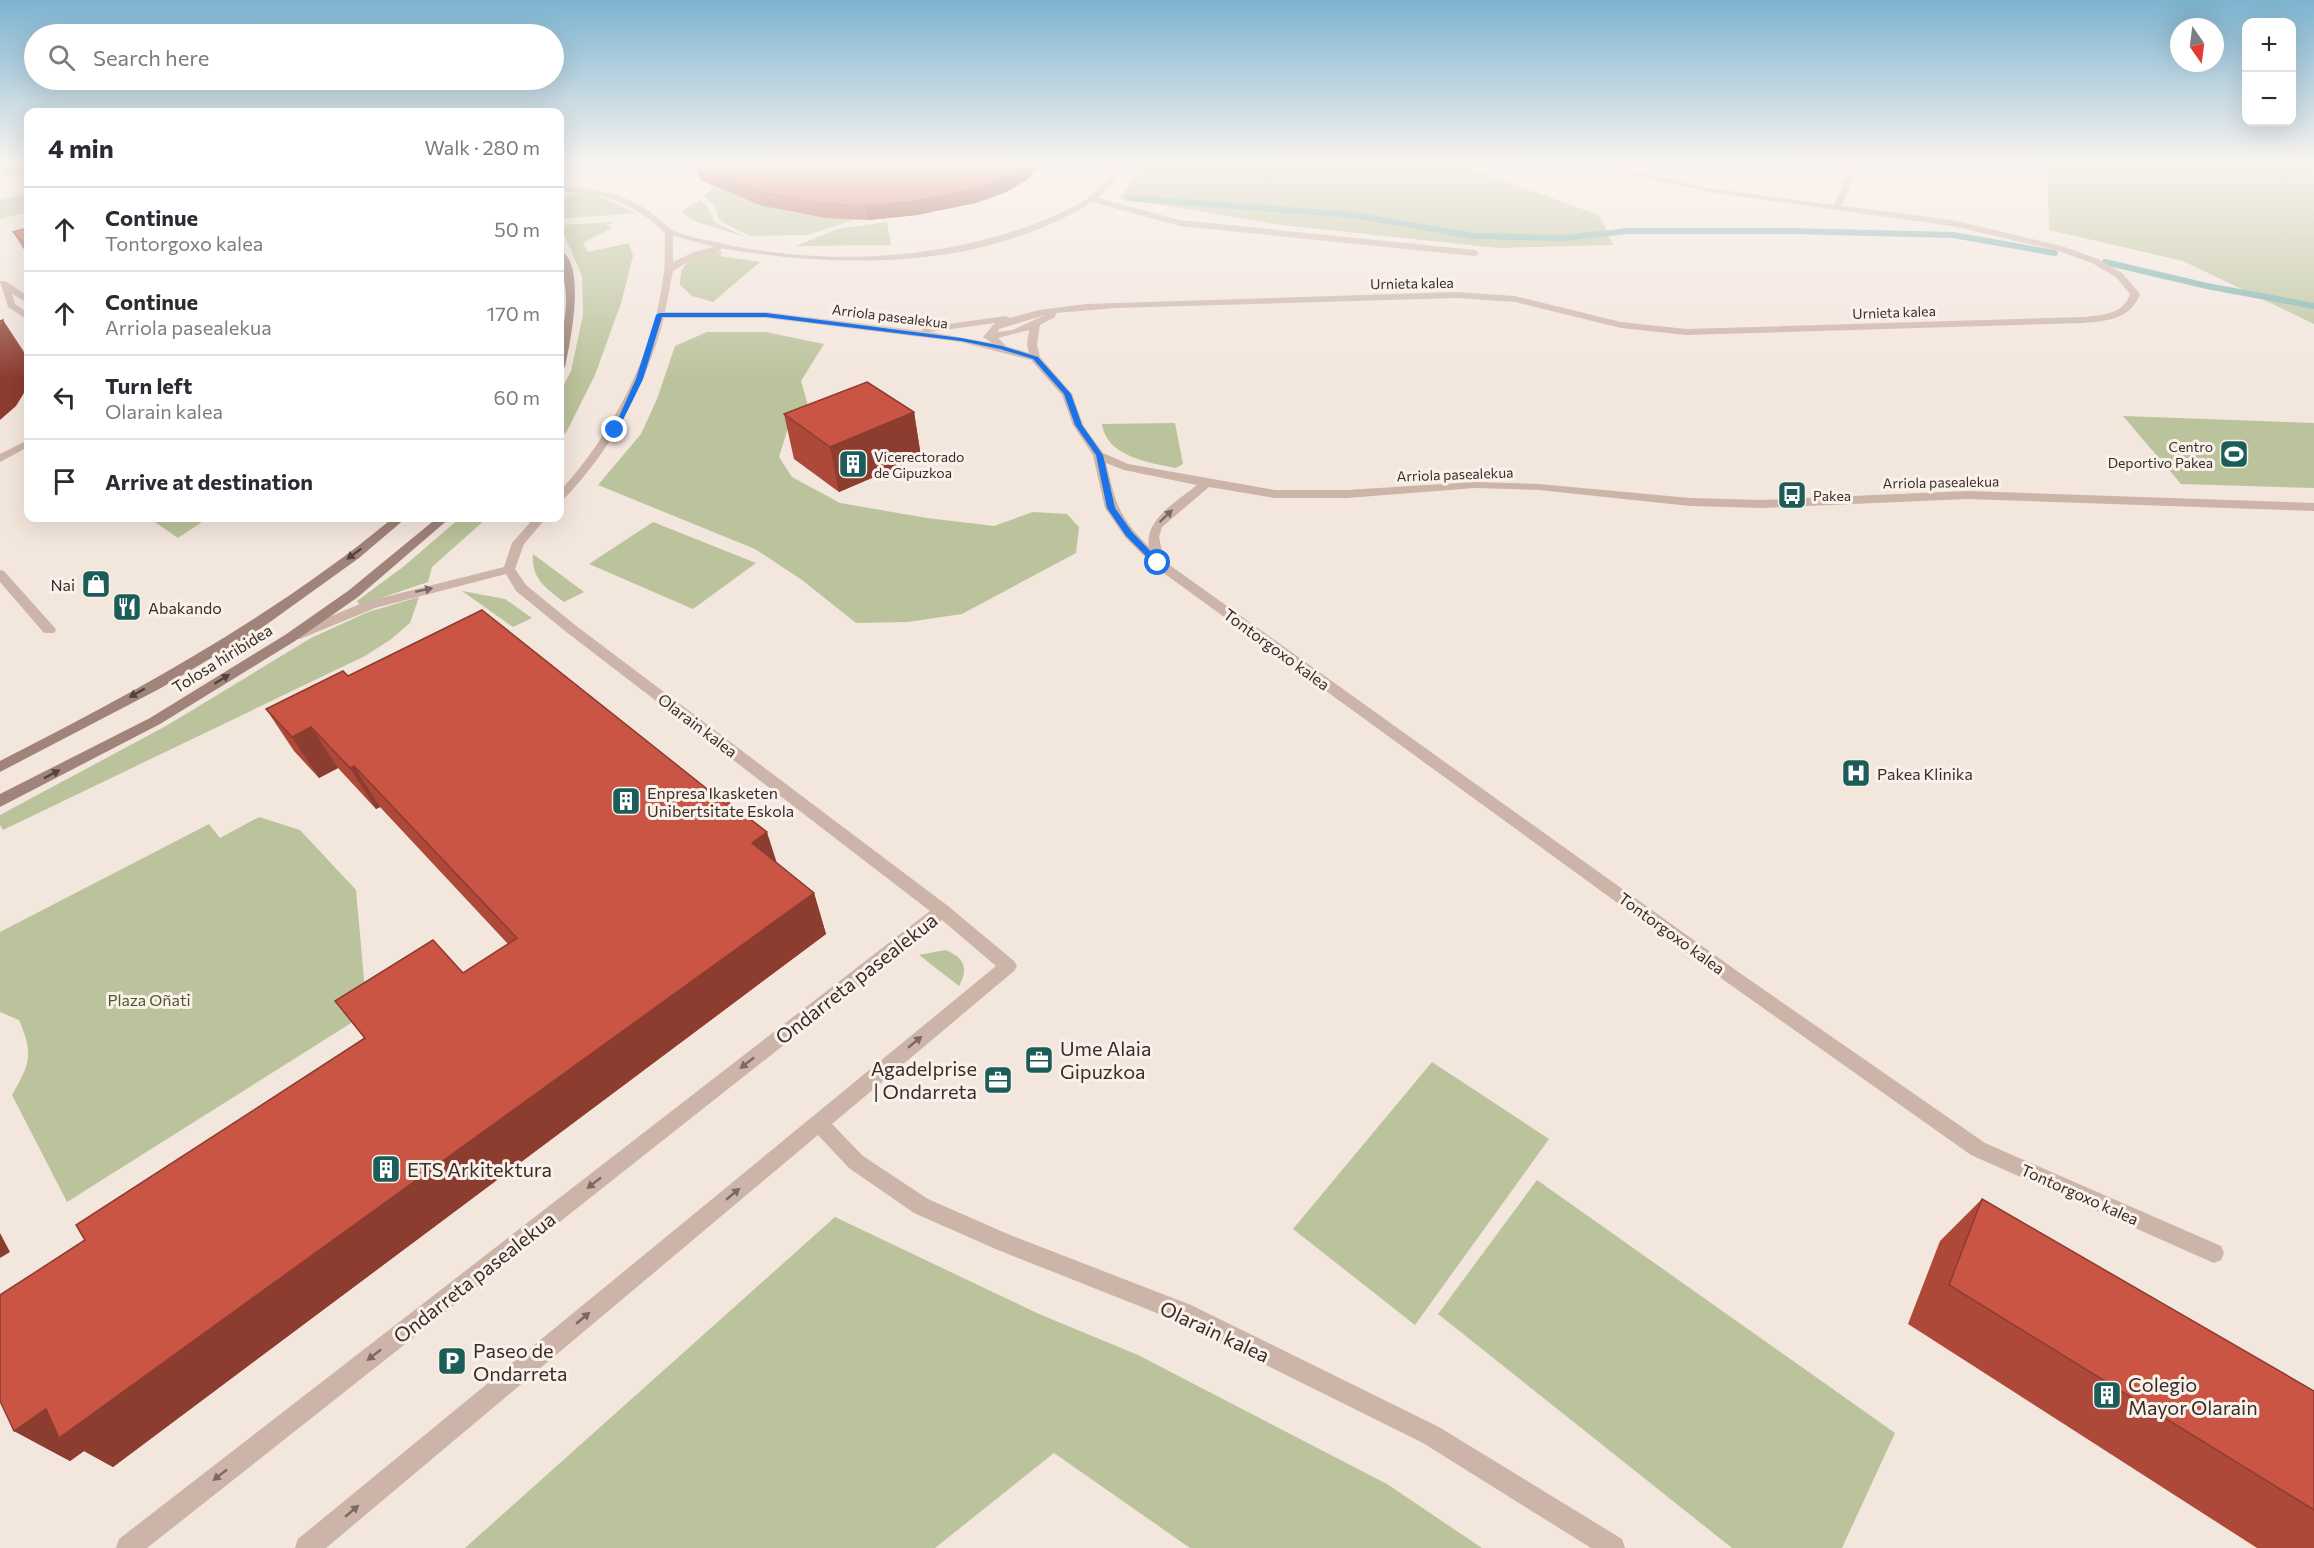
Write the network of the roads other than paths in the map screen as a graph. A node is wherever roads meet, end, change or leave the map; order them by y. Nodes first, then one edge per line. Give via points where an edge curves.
1 (669, 235) edge
2 (678, 235) edge
3 (1003, 235) edge
4 (1300, 235) edge
5 (2004, 235) edge
6 (726, 248) junction
7 (1475, 253) dead end
8 (564, 262) edge
9 (669, 270) junction
10 (2, 284) edge
11 (24, 298) edge
12 (1075, 308) junction
13 (24, 314) edge
14 (659, 315) junction
15 (1015, 318) junction
16 (1035, 324) junction
17 (905, 333) junction
18 (992, 337) junction
19 (961, 339) junction
20 (1002, 348) junction
21 (564, 350) edge
22 (1035, 358) junction
23 (24, 446) edge
24 (1099, 455) junction
25 (0, 459) edge
26 (1206, 483) junction
27 (564, 493) edge
28 (2314, 507) edge
29 (395, 522) edge
30 (439, 522) edge
31 (536, 522) edge
32 (1158, 563) junction
33 (509, 569) junction
34 (0, 574) edge
35 (49, 630) dead end
36 (290, 638) junction
37 (0, 767) edge
38 (0, 801) edge
39 (942, 910) junction
40 (818, 1122) junction
41 (2214, 1253) dead end
42 (128, 1548) edge
43 (308, 1548) edge
44 (1613, 1548) edge

1 - 9 street
2 - 6 street
3 - 6 street via 939,251 897,256 774,256
4 - 7 street
5 - 12 street, Urnieta kalea via 2095,261 2119,275 2135,294 2133,302 2118,315 2083,320 1686,332 1621,325 1515,299 1457,295
6 - 9 street via 695,252
8 - 21 main road via 572,307
9 - 14 street
10 - 11 street
10 - 13 street via 11,305
12 - 15 street
12 - 16 street
14 - 17 street, Arriola pasealekua via 766,315
14 - 27 street via 640,379 615,430
15 - 16 street
15 - 17 street
15 - 18 street via 996,327
16 - 18 street
16 - 22 street
17 - 19 street, Arriola pasealekua
18 - 19 street
18 - 20 street
19 - 20 street, Arriola pasealekua
20 - 22 street, Arriola pasealekua
22 - 24 street via 1067,394 1078,425
23 - 25 street
24 - 26 street, Arriola pasealekua via 1124,467
24 - 32 street, Tontorgoxo kalea via 1111,508 1129,534
26 - 28 street, Arriola pasealekua via 1275,494 1311,495 1475,485 1761,504 1967,495
32 -> 26 street via 1153,537 1156,526
29 -> 37 main road, Tolosa hiribidea via 253,626
30 - 36 main road, Tolosa hiribidea via 353,594
31 - 33 street via 518,543
32 - 41 street, Tontorgoxo kalea via 1978,1149
36 -> 33 street via 370,605
33 - 39 street, Olarain kalea via 521,588 551,614
34 - 35 street
38 -> 36 main road, Tolosa hiribidea via 155,721
40 -> 39 street, Ondarreta pasealekua via 1008,966
39 -> 42 street, Ondarreta pasealekua
43 -> 40 street, Ondarreta pasealekua
40 - 44 street, Olarain kalea via 856,1162 921,1206 1183,1313 1431,1435

